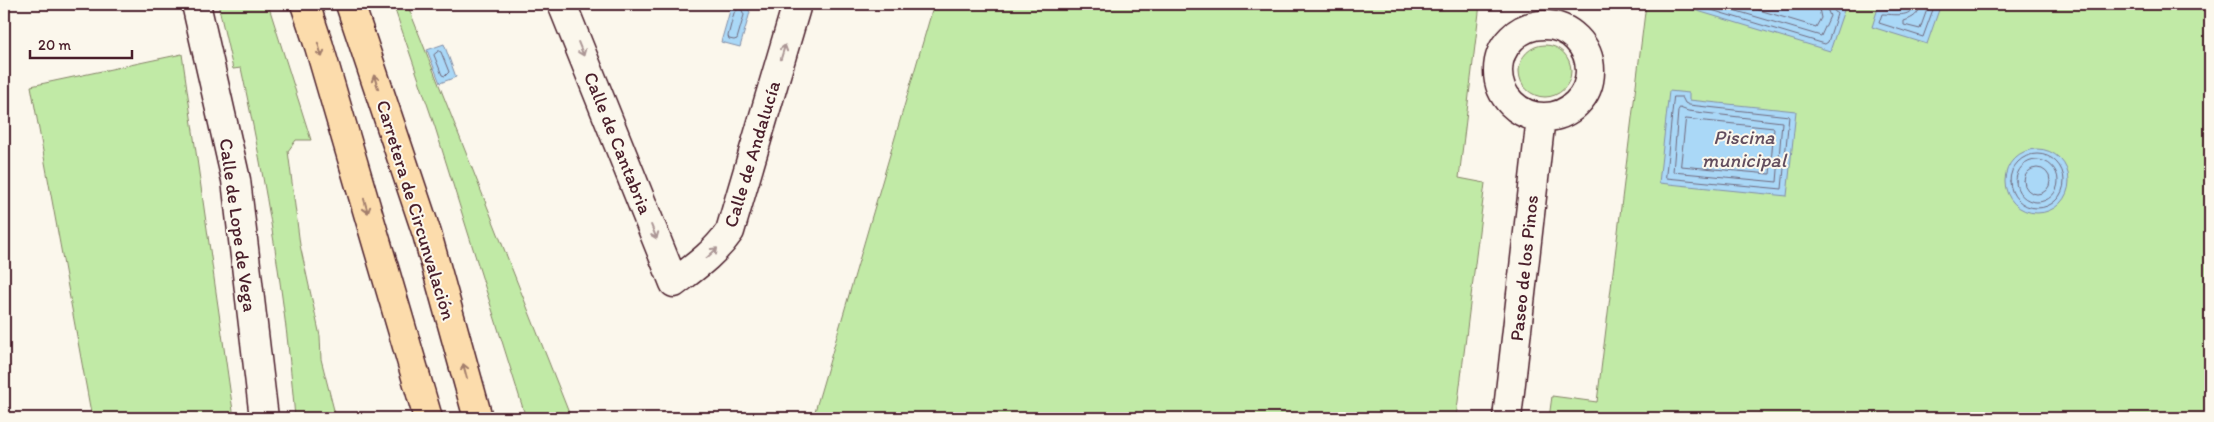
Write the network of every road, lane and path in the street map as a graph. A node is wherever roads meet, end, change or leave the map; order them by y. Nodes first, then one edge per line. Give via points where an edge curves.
1 (196, 4) edge
2 (305, 4) edge
3 (350, 4) edge
4 (562, 4) edge
5 (797, 4) edge
6 (1550, 14) edge
7 (1542, 117) junction
8 (674, 283) joint
9 (264, 418) edge
10 (428, 418) edge
11 (478, 418) edge
12 (1507, 418) edge

1 - 9 street, Calle de Lope de Vega via 236,180
2 -> 10 main road
11 -> 3 main road, Carretera de Circunvalación via 427,234
4 -> 8 street, Calle de Cantabria
8 -> 5 street, Calle de Andalucía via 707,258 730,230
6 - 7 street via 1586,52 1590,66 1582,97 1572,108
6 - 7 street via 1518,33 1506,44 1499,59 1502,92 1526,114
7 - 12 street, Paseo de los Pinos

